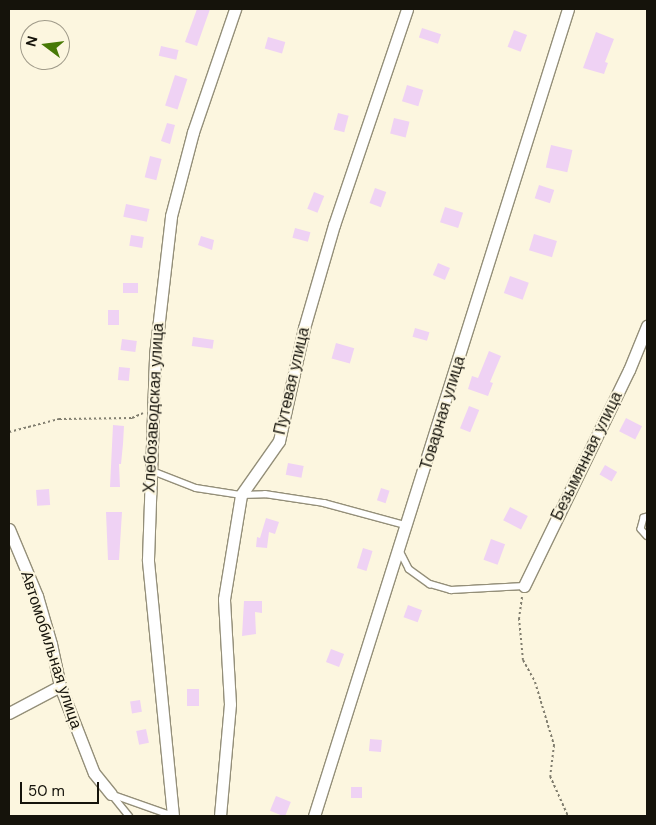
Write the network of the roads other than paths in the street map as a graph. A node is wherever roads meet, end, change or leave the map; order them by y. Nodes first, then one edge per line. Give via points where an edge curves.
1 (235, 9) edge
2 (407, 9) edge
3 (568, 9) edge
4 (647, 326) edge
5 (150, 470) junction
6 (241, 495) junction
7 (647, 517) edge
8 (407, 526) junction
9 (9, 529) edge
10 (647, 536) edge
11 (400, 551) junction
12 (524, 586) joint
13 (60, 686) junction
14 (9, 713) edge
15 (111, 794) junction
16 (129, 816) edge
17 (173, 816) edge
18 (220, 816) edge
19 (314, 816) edge

1 - 5 street, Хлебозаводская улица via 193,132 171,216 152,408
2 - 6 street, Путевая улица via 334,225 304,328 278,441
3 - 8 street, Товарная улица
4 - 12 street, Безымянная улица via 629,370
5 - 6 lane via 196,488
5 - 17 street, Хлебозаводская улица via 148,559
6 - 8 lane via 265,494 324,503
6 - 18 street, Путевая улица via 224,599 230,704
7 - 10 lane via 641,529
8 - 11 street, Товарная улица
9 - 13 street, Автомобильная улица via 37,596
11 - 12 lane via 409,569 430,584 451,590
11 - 19 street, Товарная улица
13 - 14 street
13 - 15 street, Автомобильная улица via 94,773
15 - 16 lane
15 - 17 lane

